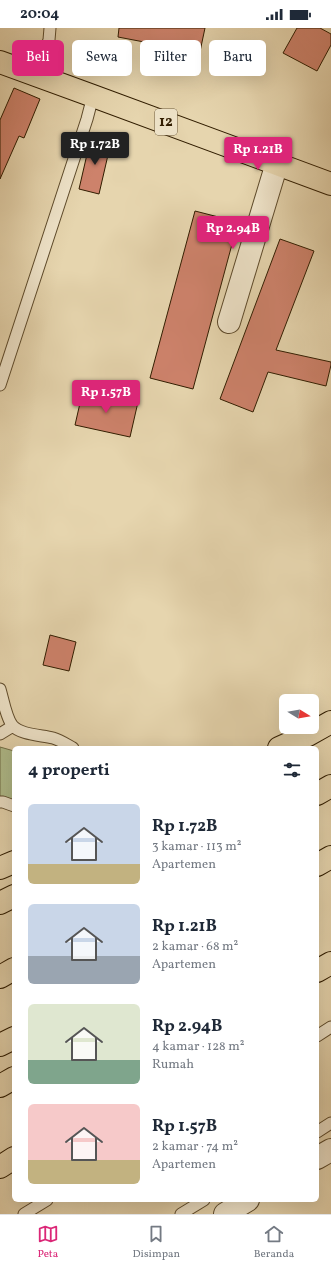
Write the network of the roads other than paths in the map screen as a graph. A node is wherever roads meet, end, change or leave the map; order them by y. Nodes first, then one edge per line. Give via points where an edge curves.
1 (50, 28) edge
2 (49, 40) edge
3 (0, 62) edge
4 (12, 66) edge
5 (38, 76) edge
6 (93, 96) junction
7 (277, 163) junction
8 (331, 184) edge
9 (229, 322) dead end
10 (0, 385) edge
11 (0, 689) edge
12 (331, 722) edge
13 (11, 723) junction
14 (0, 734) edge
15 (70, 746) edge
16 (283, 746) edge
17 (331, 786) edge
18 (319, 793) edge
19 (0, 802) edge
20 (12, 805) edge
21 (331, 857) edge
22 (12, 863) edge
23 (319, 864) edge
24 (0, 868) edge
25 (12, 897) edge
26 (0, 904) edge
27 (331, 963) edge
28 (12, 970) edge
29 (319, 970) edge
30 (0, 977) edge
31 (331, 1027) edge
32 (319, 1035) edge
33 (12, 1039) edge
34 (0, 1046) edge
35 (12, 1079) edge
36 (0, 1086) edge
37 (331, 1123) edge
38 (319, 1131) edge
39 (331, 1150) edge
40 (319, 1157) edge
41 (12, 1159) edge
42 (0, 1167) edge
43 (44, 1202) edge
44 (201, 1202) edge
45 (245, 1202) edge
46 (24, 1214) edge
47 (181, 1214) edge
48 (225, 1214) edge

1 - 2 lane
3 - 4 highway, 12
5 - 6 highway, 12
6 - 7 highway, 12
6 - 10 lane
7 - 8 highway, 12
7 - 9 street
11 - 13 lane
12 - 16 highway
13 - 14 lane
13 - 15 lane via 33,735 53,738
17 - 18 highway
19 - 20 lane
21 - 23 highway
22 - 24 highway
25 - 26 highway
27 - 29 highway
28 - 30 highway
31 - 32 lane
33 - 34 highway
35 - 36 highway
37 - 38 lane
39 - 40 street
41 - 42 highway
43 - 46 lane
44 - 47 lane
45 - 48 street

